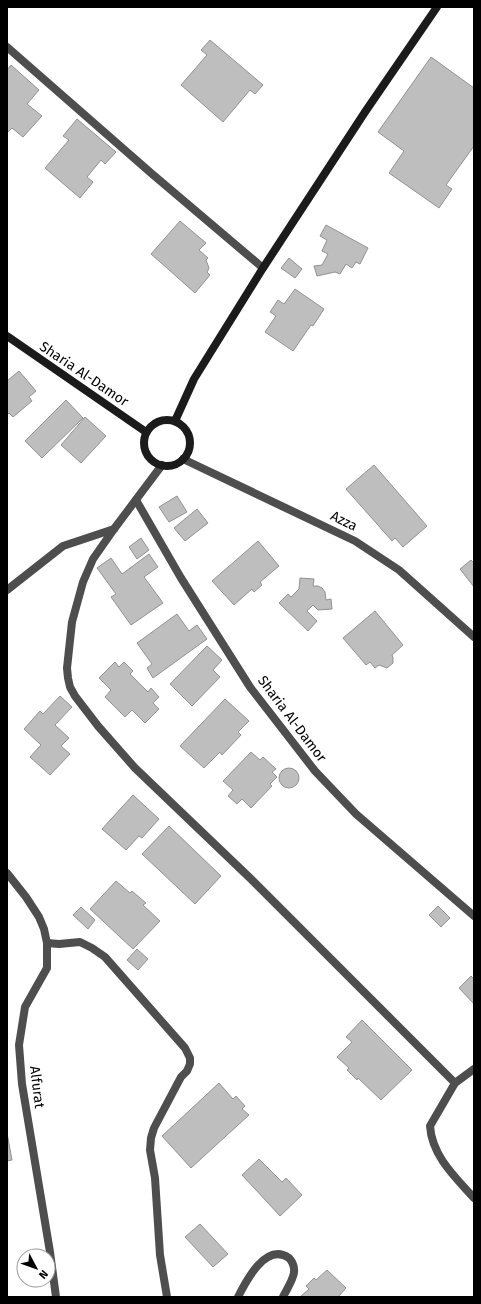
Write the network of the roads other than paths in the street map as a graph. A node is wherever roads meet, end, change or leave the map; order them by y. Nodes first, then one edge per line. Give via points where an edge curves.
1 (437, 7) edge
2 (7, 47) edge
3 (263, 268) junction
4 (8, 340) edge
5 (174, 421) junction
6 (146, 432) junction
7 (183, 459) junction
8 (162, 465) junction
9 (136, 500) junction
10 (114, 528) junction
11 (7, 590) edge
12 (474, 637) edge
13 (7, 873) edge
14 (474, 916) edge
15 (47, 943) junction
16 (474, 1070) edge
17 (455, 1083) junction
18 (474, 1198) edge
19 (56, 1297) edge
20 (167, 1297) edge
21 (238, 1297) edge
22 (283, 1297) edge

1 - 3 street
2 - 3 street
3 - 5 street via 194,379
4 - 6 street, Sharia Al-Damor
5 - 6 street via 159,421 152,424
5 - 7 street via 186,430 189,438 190,445
6 - 8 street via 143,444 145,452 155,463
7 - 8 street via 170,466
7 - 12 street, Azza via 355,541 399,570
8 - 9 street
9 - 10 street
9 - 14 street, Sharia Al-Damor via 181,578 250,687 315,771 356,814
10 - 11 street via 63,546
10 - 17 street via 93,559 83,582 72,622 67,668 75,696 135,768 251,879
13 - 15 street, Alfurat via 39,917
15 - 19 street, Alfurat via 47,968 25,1006 19,1045 22,1084
15 - 20 street via 80,942 105,957 189,1054 190,1064 187,1071 181,1077 151,1138 160,1255
16 - 17 street
17 - 18 street via 430,1130 438,1155
21 - 22 street via 248,1276 256,1267 265,1259 278,1254 289,1258 294,1268 294,1277

